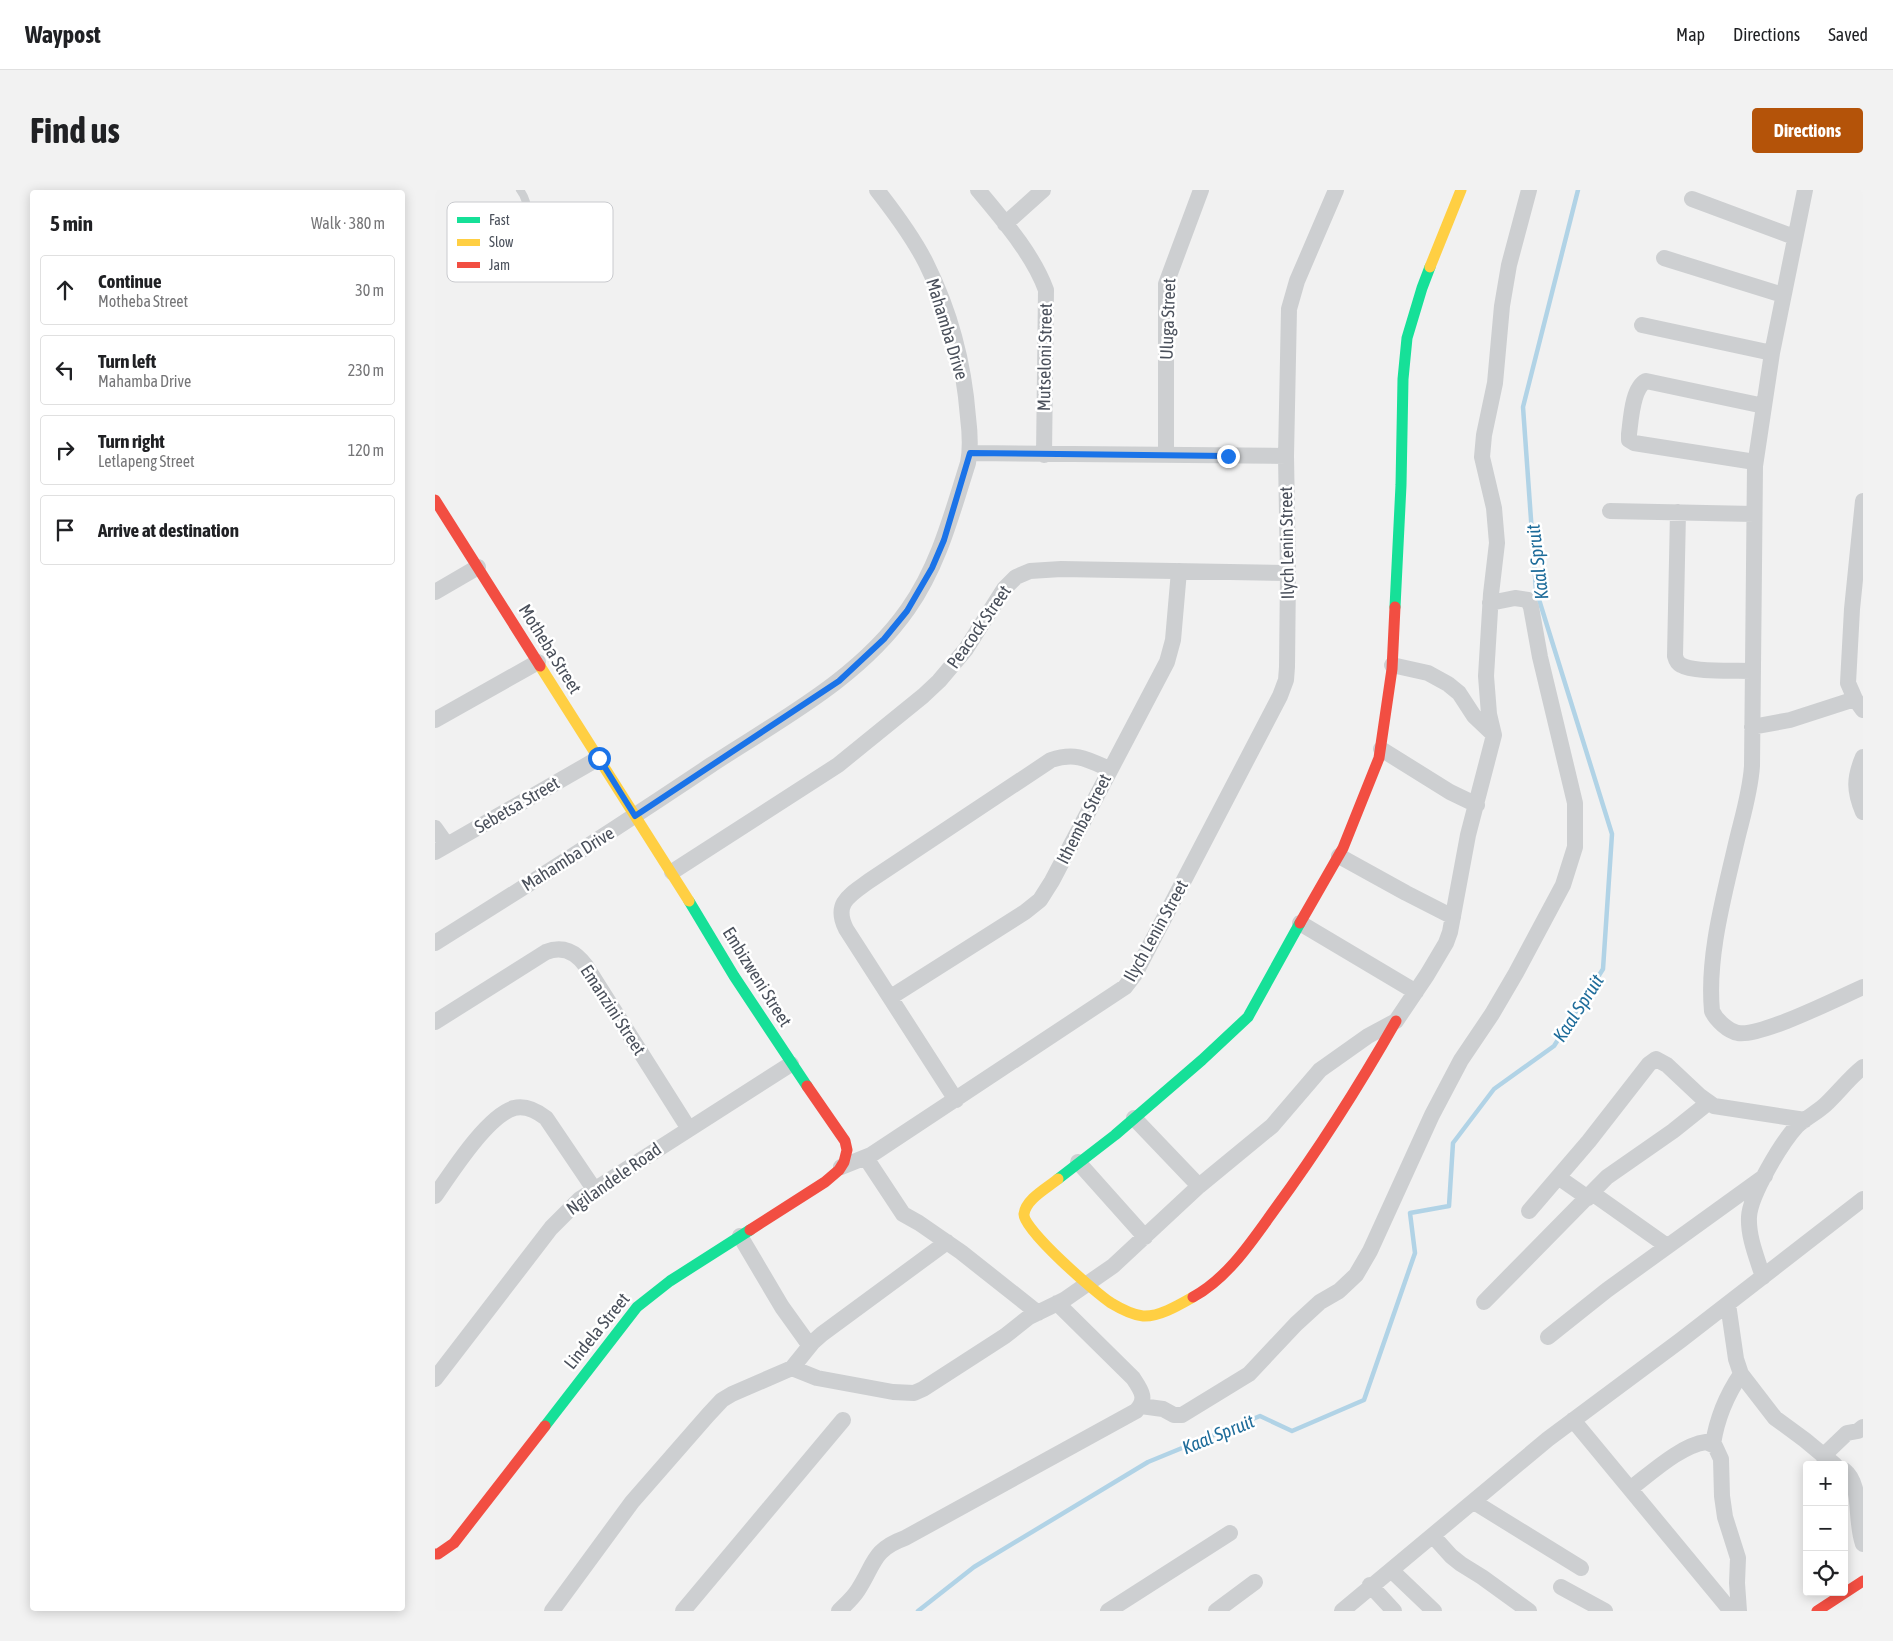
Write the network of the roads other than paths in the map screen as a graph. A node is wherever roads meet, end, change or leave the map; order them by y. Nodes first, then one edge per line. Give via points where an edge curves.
1 (520, 190) edge
2 (877, 190) edge
3 (978, 190) edge
4 (1043, 190) edge
5 (1201, 190) edge
6 (1336, 190) edge
7 (1461, 190) edge
8 (1529, 190) edge
9 (1805, 190) edge
10 (1692, 199) dead end
11 (527, 202) edge
12 (1005, 224) junction
13 (1794, 237) junction
14 (1664, 258) dead end
15 (1783, 295) junction
16 (1642, 325) dead end
17 (1772, 353) junction
18 (1764, 406) junction
19 (970, 453) junction
20 (1044, 454) junction
21 (1166, 455) junction
22 (1286, 456) junction
23 (1755, 462) junction
24 (435, 500) edge
25 (1863, 501) edge
26 (1610, 511) dead end
27 (1678, 512) junction
28 (1754, 514) junction
29 (478, 567) junction
30 (1179, 571) junction
31 (1288, 573) junction
32 (435, 592) edge
33 (1490, 603) junction
34 (538, 662) junction
35 (1393, 665) junction
36 (1753, 671) junction
37 (1859, 704) edge
38 (435, 720) edge
39 (1752, 727) junction
40 (1494, 736) junction
41 (1381, 749) junction
42 (1863, 757) edge
43 (599, 758) junction
44 (1109, 769) junction
45 (1477, 805) junction
46 (1863, 812) edge
47 (635, 816) junction
48 (435, 828) edge
49 (441, 848) edge
50 (1339, 856) junction
51 (672, 872) junction
52 (1453, 917) junction
53 (1299, 923) junction
54 (435, 943) edge
55 (1863, 987) edge
56 (1415, 992) junction
57 (891, 997) junction
58 (435, 1022) edge
59 (1396, 1022) junction
60 (791, 1064) junction
61 (1863, 1067) edge
62 (956, 1100) junction
63 (1708, 1103) junction
64 (1134, 1118) junction
65 (1805, 1120) junction
66 (689, 1129) junction
67 (866, 1158) junction
68 (844, 1161) junction
69 (1078, 1162) junction
70 (1765, 1176) junction
71 (1558, 1178) junction
72 (1199, 1186) junction
73 (594, 1189) junction
74 (435, 1196) edge
75 (1590, 1196) junction
76 (1863, 1199) edge
77 (1529, 1211) dead end
78 (740, 1236) junction
79 (1145, 1237) junction
80 (947, 1242) junction
81 (1667, 1246) junction
82 (1763, 1277) junction
83 (1086, 1285) junction
84 (1484, 1302) dead end
85 (1057, 1303) junction
86 (1728, 1304) junction
87 (1038, 1313) junction
88 (1548, 1336) dead end
89 (809, 1346) junction
90 (792, 1368) junction
91 (1741, 1374) junction
92 (435, 1379) edge
93 (1141, 1406) junction
94 (843, 1420) dead end
95 (1573, 1420) junction
96 (1863, 1427) edge
97 (1713, 1444) junction
98 (1829, 1460) edge
99 (1848, 1473) edge
100 (1630, 1489) junction
101 (1474, 1502) junction
102 (1230, 1534) dead end
103 (1433, 1536) junction
104 (1863, 1544) edge
105 (436, 1554) edge
106 (1581, 1568) dead end
107 (1391, 1570) junction
108 (1863, 1581) edge
109 (1255, 1582) dead end
110 (1371, 1586) junction
111 (1561, 1587) dead end
112 (552, 1611) edge
113 (683, 1611) edge
114 (839, 1611) edge
115 (1107, 1611) edge
116 (1216, 1611) edge
117 (1341, 1611) edge
118 (1394, 1611) edge
119 (1434, 1611) edge
120 (1529, 1611) edge
121 (1605, 1611) edge
122 (1731, 1611) edge
123 (1739, 1611) edge
124 (1817, 1611) edge

1 - 11 lane
2 - 19 street, Mahamba Drive via 917,248 940,292 967,397
3 - 12 street, Mutseloni Street
4 - 12 street
5 - 21 street, Uluga Street via 1166,284
6 - 22 street, Ilych Lenin Street via 1297,281 1289,309
7 - 35 street via 1422,288 1407,338
8 - 33 street via 1509,265 1494,390 1483,447 1482,462 1496,525 1497,552
9 - 13 street
10 - 13 street
12 - 20 street, Mutseloni Street via 1046,290
13 - 15 street
14 - 15 street
15 - 17 street
16 - 17 street
17 - 18 street
18 - 23 street
18 - 23 street via 1646,381 1636,394 1629,434 1632,443
19 - 20 street
19 - 47 street, Mahamba Drive via 944,540 932,568 907,611 884,639 839,681
20 - 21 street
21 - 22 street
22 - 31 street, Ilych Lenin Street
23 - 28 street
24 - 29 street, Motheba Street
25 - 37 street via 1848,677
26 - 27 street
27 - 28 street
27 - 36 street via 1676,661 1693,669
28 - 36 street
29 - 32 street
29 - 34 street, Motheba Street
30 - 31 street, Peacock Street
30 - 44 street, Ithemba Street via 1171,651
30 - 51 street, Peacock Street via 1039,569 1016,577 1003,589 966,650 923,696 838,765
31 - 62 street, Ilych Lenin Street via 1284,688 1135,974 1117,994
33 - 40 street via 1486,676
33 - 93 street via 1521,597 1528,600 1531,607 1575,803 1575,847 1563,885 1516,973 1461,1060 1356,1275 1339,1291 1320,1302 1254,1370 1229,1387 1182,1415
34 - 38 street
34 - 43 street, Motheba Street
35 - 40 street via 1428,673 1448,684
35 - 41 street
36 - 39 street
37 - 39 street
39 - 55 street via 1751,783 1717,934 1712,1011 1728,1028 1737,1033 1748,1033 1790,1019
40 - 45 street
41 - 45 street via 1449,792
41 - 50 street
42 - 46 street via 1855,787
43 - 47 street, Motheba Street
43 - 49 street, Sebetsa Street
44 - 57 street, Ithemba Street via 1061,865 1037,903
44 - 57 street via 1077,756 1051,760 847,898 841,912 843,925
45 - 52 street via 1468,835
47 - 51 street, Embizweni Street
47 - 54 street, Mahamba Drive
48 - 49 street
50 - 52 street
50 - 53 street
51 - 60 street, Embizweni Street
52 - 56 street via 1446,943
53 - 56 street
53 - 64 street via 1248,1017
56 - 59 street
57 - 62 street
58 - 66 street, Emanzini Street via 546,952 558,948 568,950 586,966
59 - 72 street via 1320,1070 1271,1126
59 - 83 street via 1302,1174 1250,1244 1213,1283 1193,1298 1144,1316 1125,1312
60 - 66 street, Ngilandele Road
60 - 68 street, Embizweni Street via 840,1134 846,1146
61 - 65 street
62 - 67 street, Ilych Lenin Street
63 - 65 street
63 - 71 street via 1667,1065 1653,1060
63 - 75 street via 1612,1173
64 - 69 street
64 - 72 street
65 - 70 street via 1785,1141
66 - 73 street, Ngilandele Road
67 - 68 street, Ilych Lenin Street
67 - 80 street via 903,1214
68 - 78 street, Lindela Street via 825,1182
69 - 79 street
69 - 83 street via 1030,1201 1024,1215 1028,1224
70 - 81 street
70 - 82 street via 1751,1206 1749,1220
71 - 75 street
71 - 77 street
72 - 79 street
73 - 74 street via 550,1123 535,1111 519,1107 507,1111 482,1133
73 - 92 street, Ngilandele Road via 551,1228
75 - 81 street
75 - 84 street
76 - 82 street
78 - 89 street
78 - 105 street, Lindela Street via 670,1281 637,1307 454,1542
79 - 83 street
80 - 87 street
80 - 89 street
81 - 88 street
82 - 86 street
83 - 85 street
85 - 87 street
85 - 93 street via 1133,1378 1143,1392
86 - 91 street
86 - 95 street
87 - 90 street via 923,1389 913,1392 893,1392 824,1380
89 - 90 street
90 - 112 street via 740,1389 718,1404 636,1496
91 - 97 street via 1723,1405
91 - 98 street via 1773,1415
93 - 114 street via 890,1544 877,1557 857,1592
94 - 113 street
95 - 100 street
95 - 101 street
96 - 98 street via 1847,1433
97 - 100 street via 1703,1442 1691,1447
97 - 123 street via 1720,1456 1723,1509 1737,1558
99 - 104 street via 1855,1477 1860,1490 1859,1528
100 - 122 street
101 - 103 street
101 - 106 street
102 - 115 street
103 - 107 street
103 - 120 street via 1457,1561
107 - 110 street
107 - 119 street
108 - 124 street
109 - 116 street
110 - 117 street
110 - 118 street
111 - 121 street

